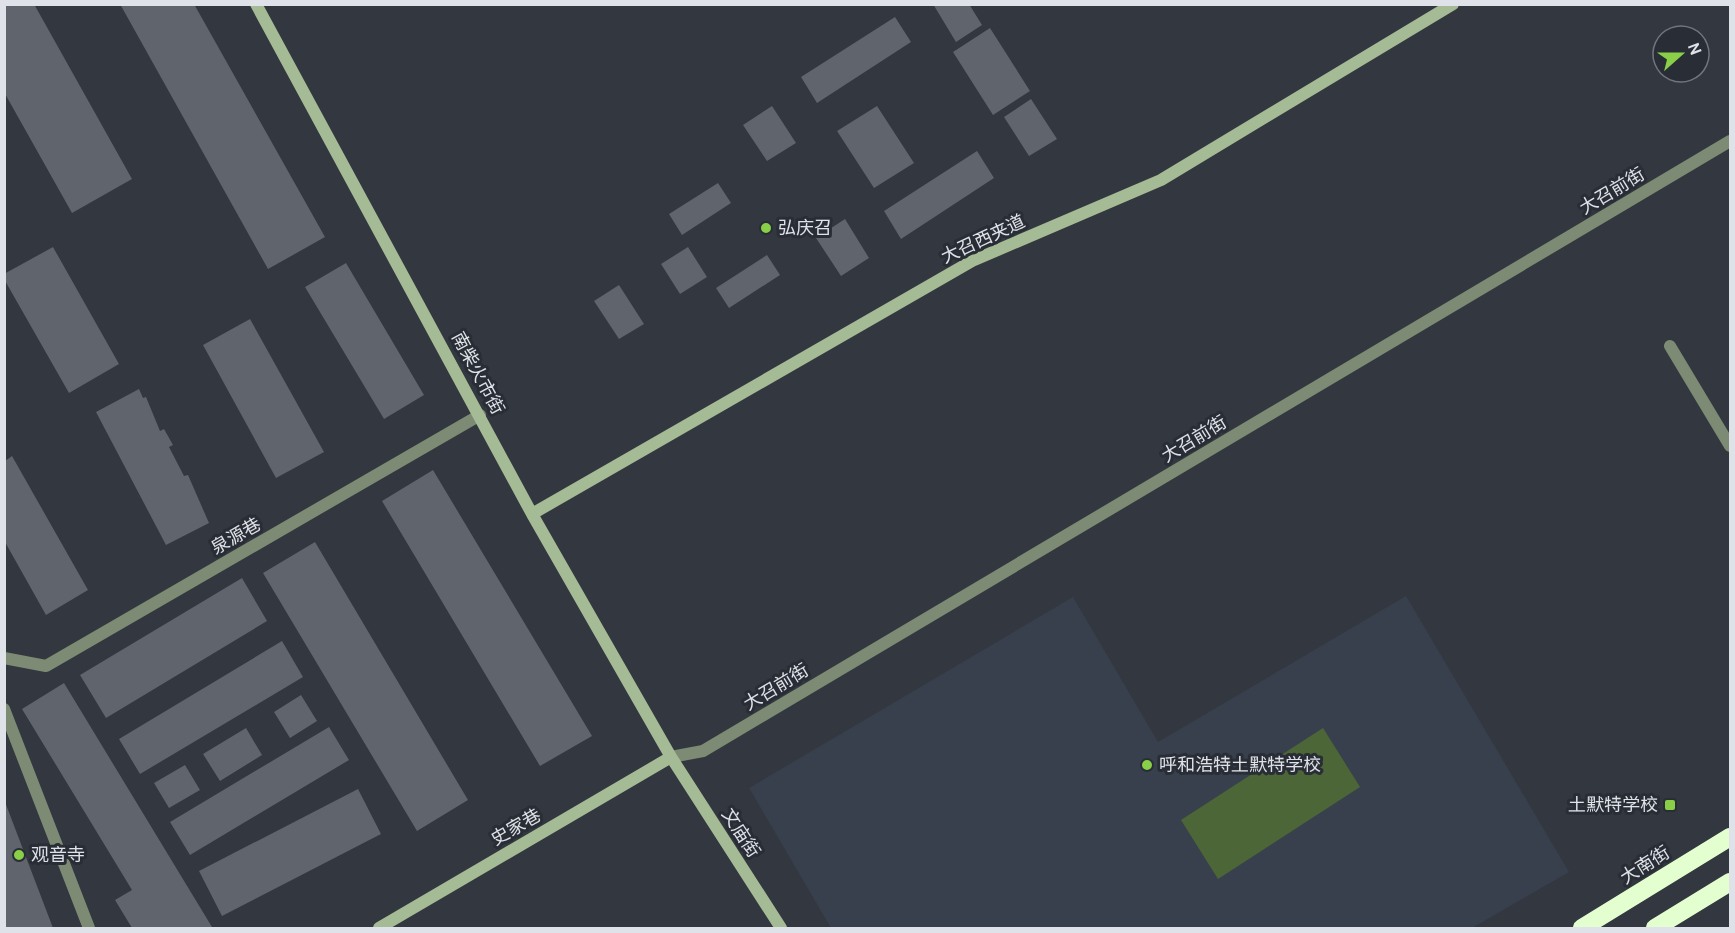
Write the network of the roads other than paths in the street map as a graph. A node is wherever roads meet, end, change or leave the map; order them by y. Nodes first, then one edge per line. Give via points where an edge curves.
1 (256, 4) edge
2 (1453, 4) edge
3 (1731, 141) edge
4 (1670, 346) dead end
5 (480, 415) junction
6 (1731, 446) edge
7 (532, 514) junction
8 (4, 658) edge
9 (4, 709) edge
10 (671, 757) junction
11 (1731, 837) edge
12 (1731, 882) edge
13 (89, 928) edge
14 (379, 928) edge
15 (781, 928) edge
16 (1582, 928) edge
17 (1655, 928) edge

1 - 5 street, 南柴火市街
2 - 7 street, 大召西夹道 via 1161,180 972,261
3 - 10 street, 大召前街 via 703,751
4 - 6 street
5 - 7 street, 南柴火市街
5 - 8 street, 泉源巷 via 46,666
7 - 10 street, 南柴火市街
9 - 13 street
10 - 14 street, 史家巷
10 - 15 street, 文庙街
11 - 16 highway, 大南街
12 - 17 highway

